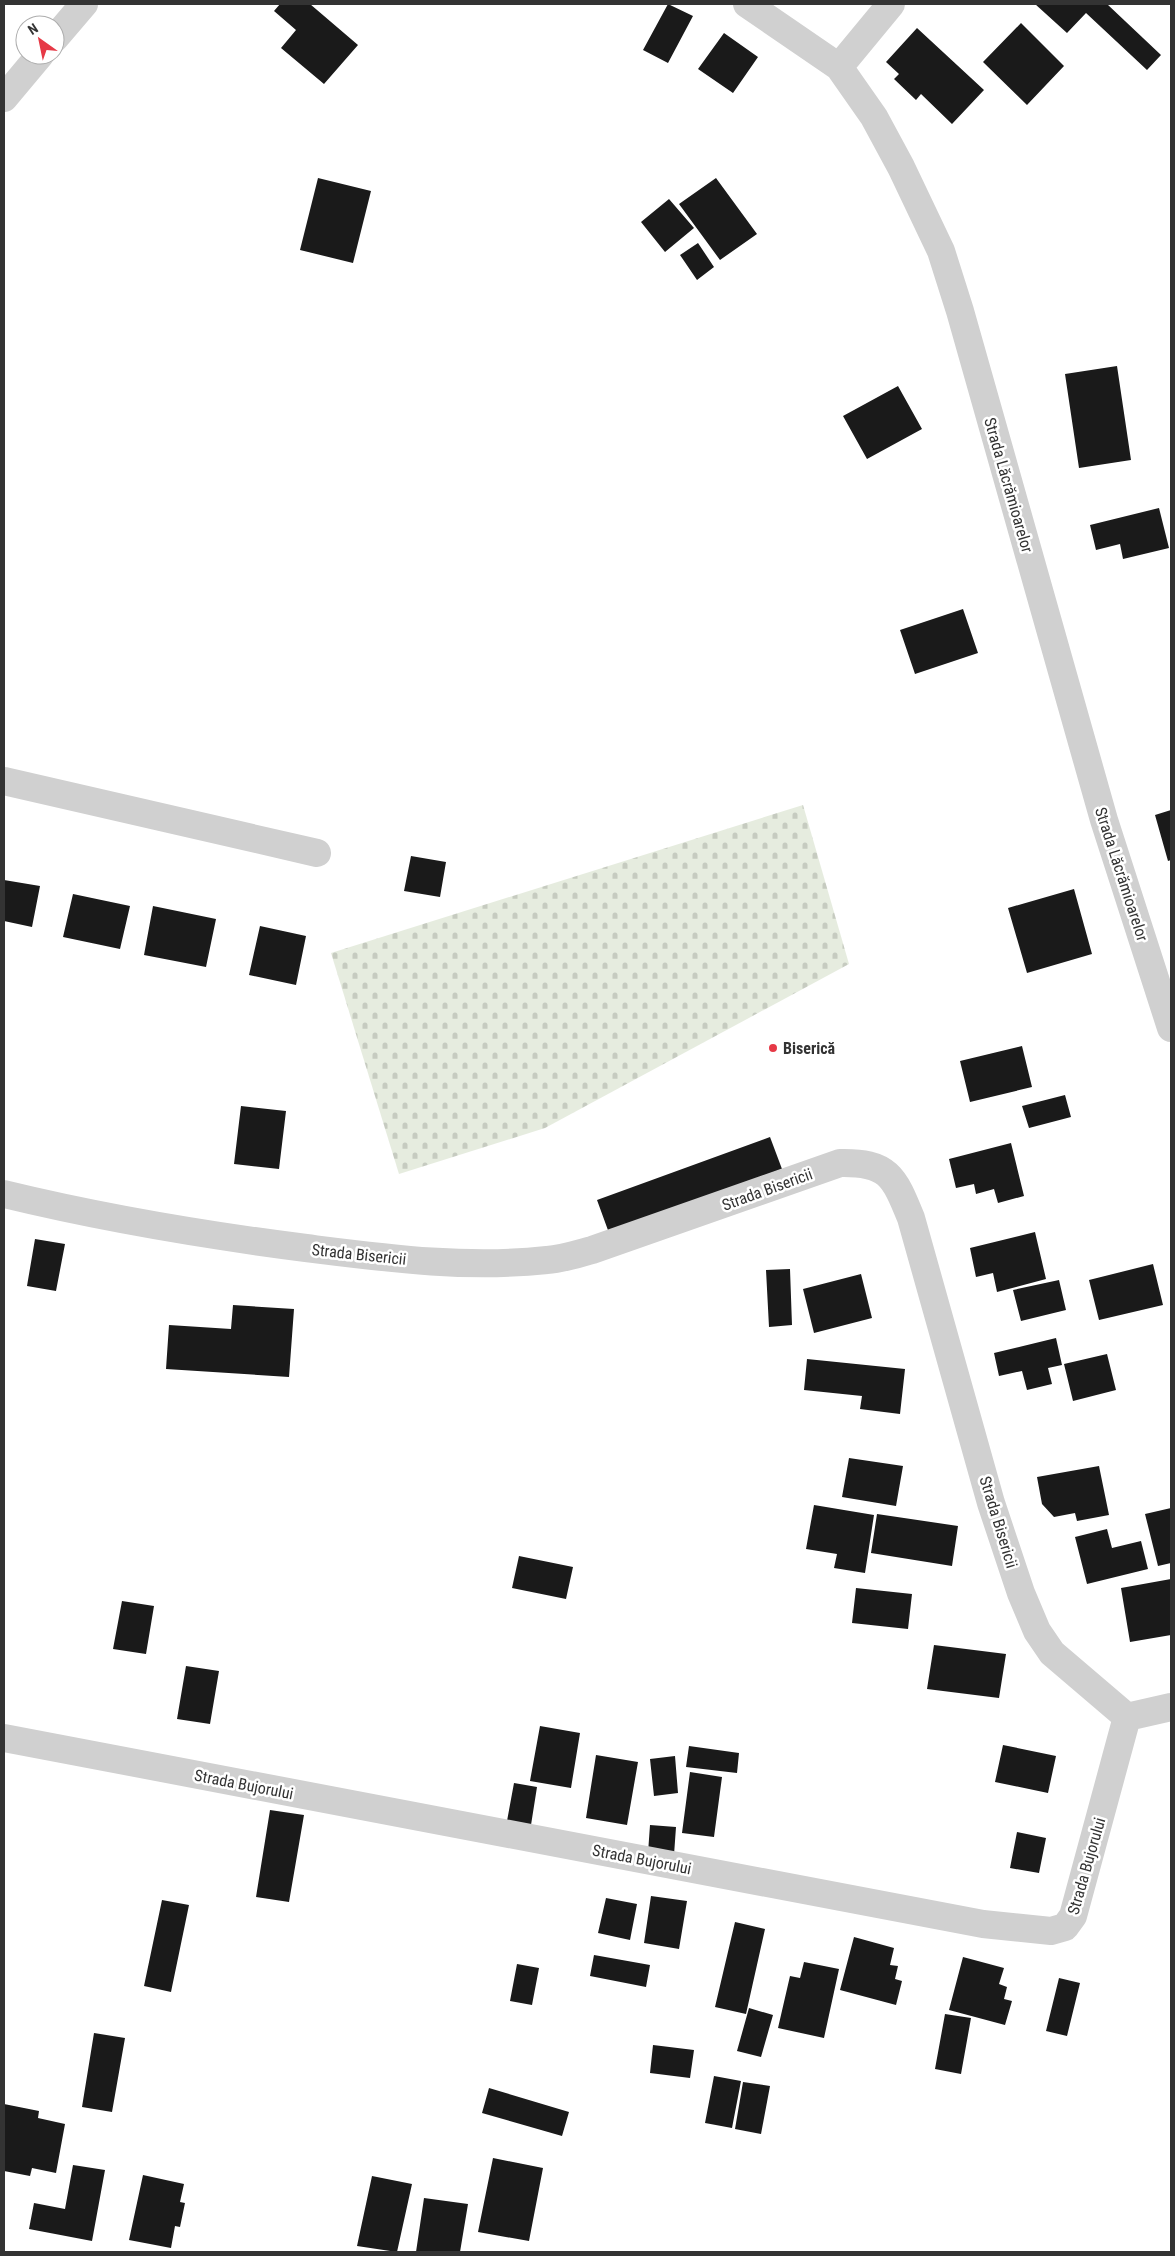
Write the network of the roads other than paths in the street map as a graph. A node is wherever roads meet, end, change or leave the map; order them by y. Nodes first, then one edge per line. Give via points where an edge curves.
1 (84, 4) edge
2 (747, 4) edge
3 (891, 4) edge
4 (65, 26) edge
5 (32, 65) edge
6 (839, 67) junction
7 (4, 98) edge
8 (4, 781) edge
9 (317, 853) dead end
10 (1171, 1028) edge
11 (4, 1194) edge
12 (1171, 1707) edge
13 (1127, 1717) junction
14 (4, 1738) edge

1 - 4 street
2 - 6 street, Strada Lăcrămioarelor
3 - 6 street
5 - 7 street
6 - 10 street, Strada Lăcrămioarelor via 874,117 941,251 1104,820
8 - 9 street
11 - 13 street, Strada Bisericii via 123,1220 276,1244 435,1262 496,1264 549,1260 592,1250 840,1163 862,1163 881,1168 891,1177 911,1218 991,1503 1037,1631 1052,1653
12 - 13 street
13 - 14 street, Strada Bujorului via 1073,1916 1065,1927 1051,1931 983,1924

